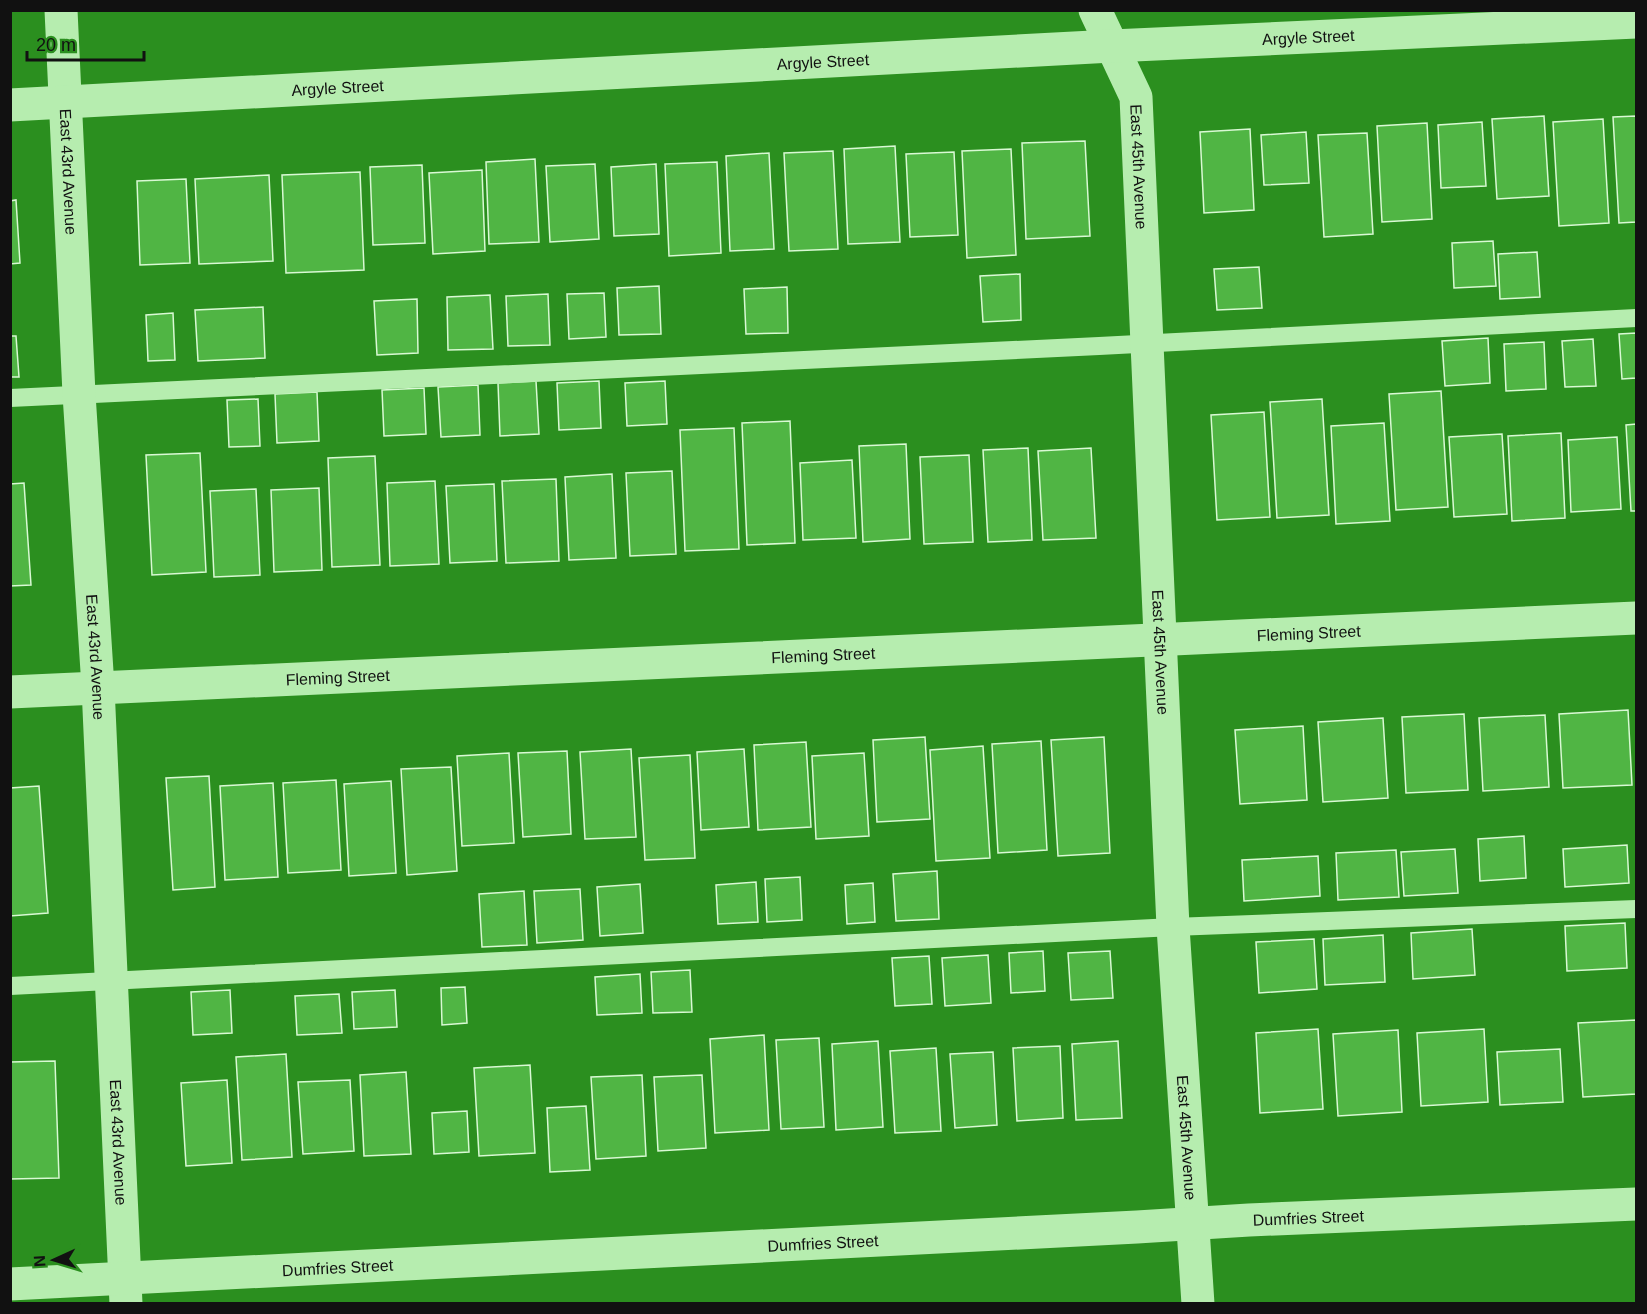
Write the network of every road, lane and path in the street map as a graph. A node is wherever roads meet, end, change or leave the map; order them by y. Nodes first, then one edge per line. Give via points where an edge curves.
1 (61, 10) edge
2 (1095, 10) edge
3 (1396, 22) edge
4 (1636, 22) edge
5 (1112, 46) junction
6 (66, 103) junction
7 (10, 105) edge
8 (1636, 318) edge
9 (1146, 344) junction
10 (79, 394) junction
11 (10, 398) edge
12 (1636, 618) edge
13 (1159, 640) junction
14 (98, 687) junction
15 (10, 692) edge
16 (1636, 909) edge
17 (1173, 927) junction
18 (111, 981) junction
19 (10, 986) edge
20 (1636, 1204) edge
21 (1193, 1223) junction
22 (10, 1284) edge
23 (125, 1291) edge
24 (1197, 1304) edge

1 - 6 street, East 43rd Avenue
2 - 5 street, East 45th Avenue
3 - 4 street, Argyle Street
3 - 5 street, Argyle Street
5 - 6 street, Argyle Street
5 - 9 street, East 45th Avenue via 1136,97
6 - 7 street, Argyle Street
6 - 10 street, East 43rd Avenue
8 - 9 lane
9 - 10 lane
9 - 13 street, East 45th Avenue
10 - 11 lane
10 - 14 street, East 43rd Avenue
12 - 13 street, Fleming Street
13 - 14 street, Fleming Street
13 - 17 street, East 45th Avenue
14 - 15 street, Fleming Street
14 - 18 street, East 43rd Avenue
16 - 17 lane
17 - 18 lane
17 - 21 street, East 45th Avenue
18 - 19 lane
18 - 23 street, East 43rd Avenue
20 - 21 street, Dumfries Street
21 - 23 street, Dumfries Street
21 - 24 street, East 45th Avenue
22 - 23 street, Dumfries Street

